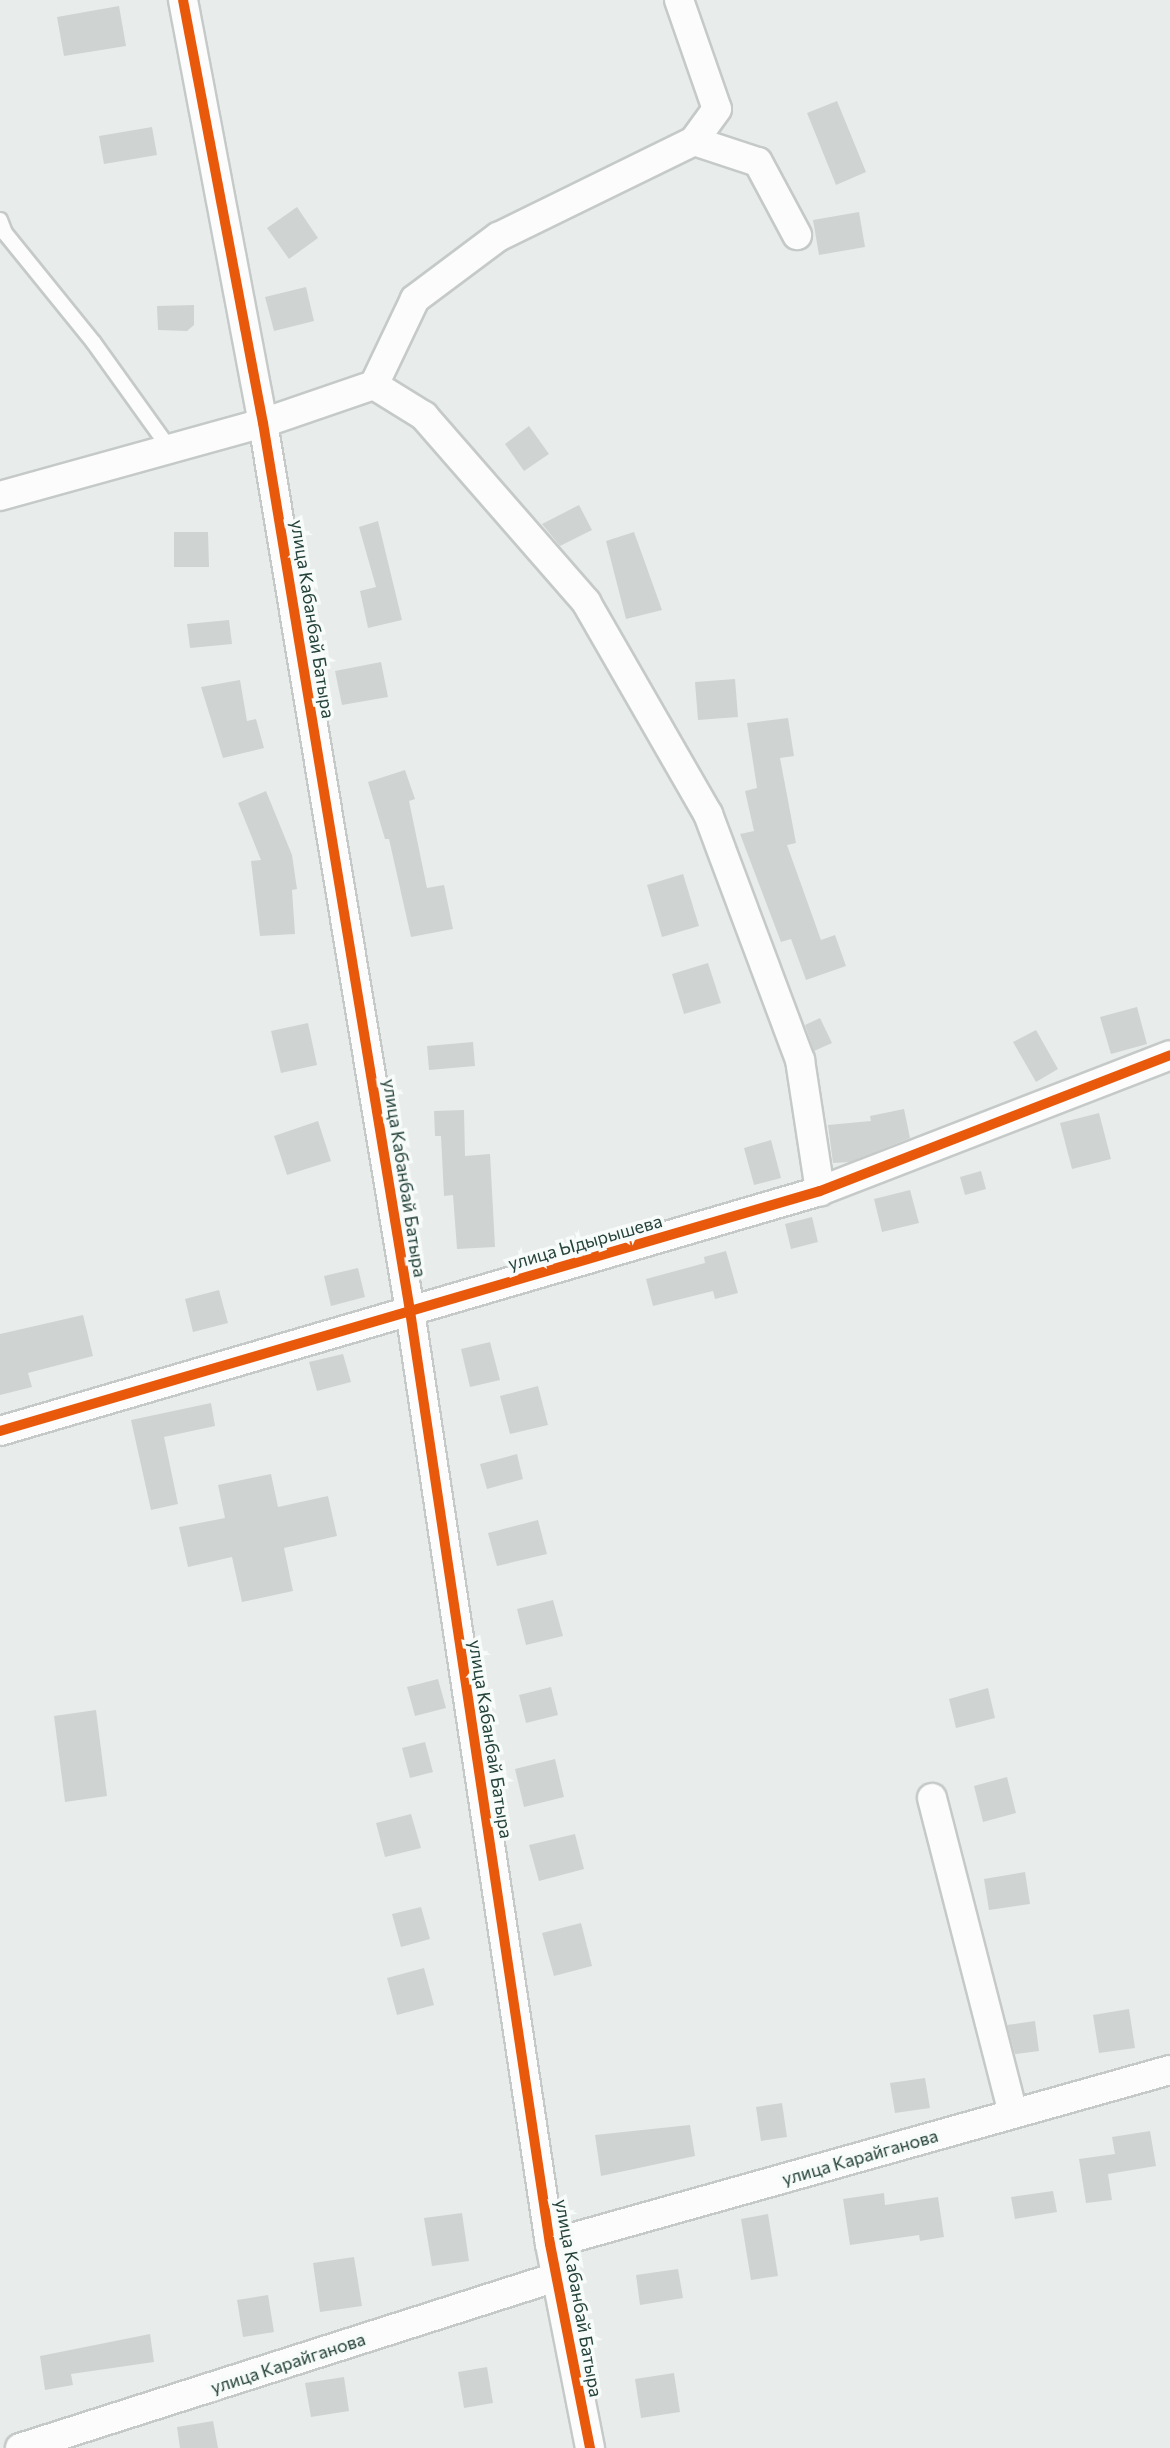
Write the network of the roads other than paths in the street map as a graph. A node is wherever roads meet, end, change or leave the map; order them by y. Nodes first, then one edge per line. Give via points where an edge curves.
1 (183, 0) edge
2 (679, 0) edge
3 (694, 141) junction
4 (0, 220) edge
5 (797, 235) dead end
6 (374, 385) junction
7 (263, 423) junction
8 (170, 449) junction
9 (0, 496) edge
10 (1170, 1055) edge
11 (820, 1191) junction
12 (410, 1311) junction
13 (0, 1431) edge
14 (932, 1798) dead end
15 (1170, 2070) edge
16 (1013, 2114) junction
17 (550, 2244) junction
18 (556, 2277) junction
19 (20, 2448) edge
20 (590, 2448) edge

1 - 7 street, улица Кабанбай Батыра
2 - 3 street via 717,108
3 - 5 street via 758,162
3 - 6 street via 498,237 415,299
4 - 8 lane via 5,233 94,342
6 - 7 street
6 - 11 street via 424,416 586,602 708,814 800,1060
7 - 8 street
7 - 12 street, улица Кабанбай Батыра
8 - 9 street
10 - 11 street, улица Ыдырышева
11 - 12 street, улица Ыдырышева
12 - 13 street, улица Ыдырышева
12 - 17 street, улица Кабанбай Батыра
14 - 16 street
15 - 16 street, улица Карайганова
16 - 17 street, улица Карайганова
17 - 18 street, улица Кабанбай Батыра
18 - 19 street, улица Карайганова
18 - 20 street, улица Кабанбай Батыра

